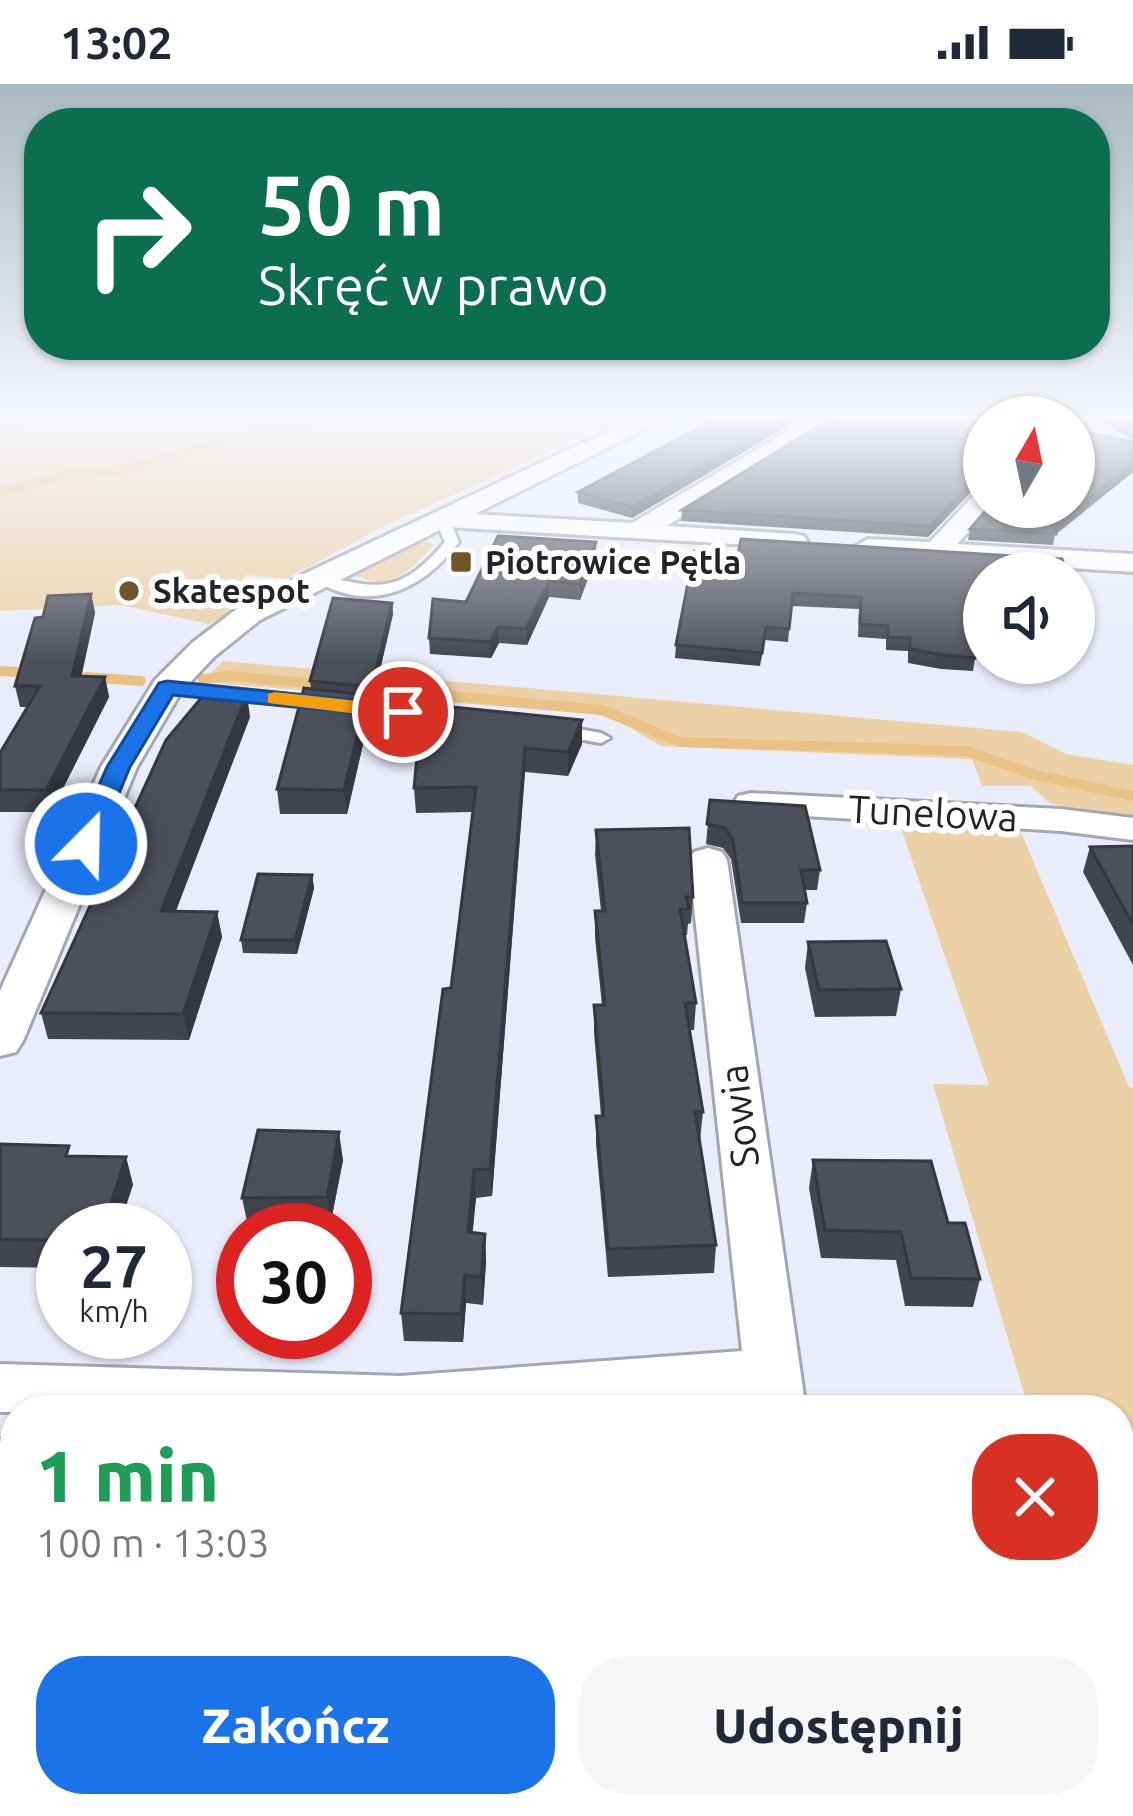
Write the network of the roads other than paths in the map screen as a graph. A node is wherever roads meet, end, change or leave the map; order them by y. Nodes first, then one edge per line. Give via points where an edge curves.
1 (486, 499) edge
2 (692, 499) edge
3 (442, 520) junction
4 (963, 522) edge
5 (637, 532) junction
6 (941, 551) junction
7 (1133, 562) edge
8 (318, 578) junction
9 (167, 688) junction
10 (463, 718) edge
11 (532, 726) edge
12 (601, 738) dead end
13 (732, 803) edge
14 (1133, 829) edge
15 (708, 860) dead end
16 (10, 997) edge
17 (0, 1041) edge
18 (0, 1388) edge
19 (773, 1391) edge
20 (233, 1395) edge
21 (607, 1395) edge

1 - 3 street
2 - 5 street
3 - 5 street
3 - 8 street
3 - 8 lane via 452,542 416,581 364,592
4 - 6 street
5 - 6 street
6 - 7 street
8 - 9 street via 249,614
9 - 10 lane
9 - 16 street via 119,767
11 - 12 lane
13 - 14 street, Tunelowa
15 - 19 street, Sowia
16 - 17 street
18 - 20 street
19 - 21 street

